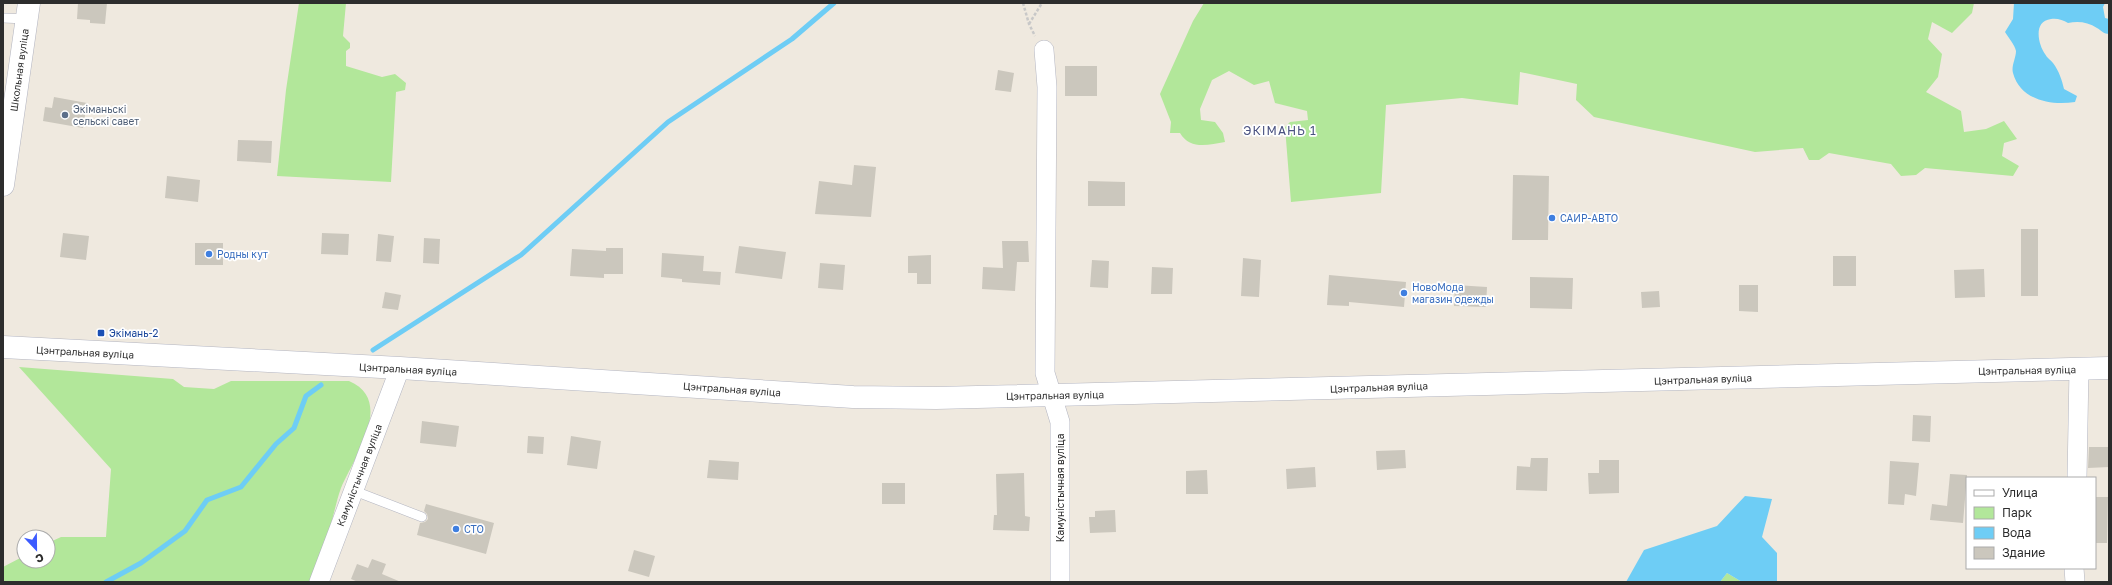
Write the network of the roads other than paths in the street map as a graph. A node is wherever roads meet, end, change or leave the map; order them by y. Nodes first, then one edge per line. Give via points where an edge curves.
1 (27, 11) edge
2 (3, 18) edge
3 (1044, 50) road end
4 (3, 185) edge
5 (3, 348) edge
6 (400, 368) junction
7 (2109, 368) edge
8 (2079, 369) junction
9 (1052, 396) junction
10 (2077, 477) edge
11 (352, 490) junction
12 (422, 517) dead end
13 (2074, 569) edge
14 (319, 582) edge
15 (1060, 582) edge
16 (2075, 582) edge

1 - 2 lane
1 - 4 main road, Школьная вуліца
3 - 9 street, Камуністычная вуліца via 1045,373
5 - 6 main road, Цэнтральная вуліца
6 - 9 main road, Цэнтральная вуліца via 853,397
6 - 11 street, Камуністычная вуліца
7 - 8 main road, Цэнтральная вуліца
8 - 9 main road, Цэнтральная вуліца
8 - 10 street
9 - 15 street, Камуністычная вуліца via 1060,422
11 - 12 lane
11 - 14 street, Камуністычная вуліца
13 - 16 street

